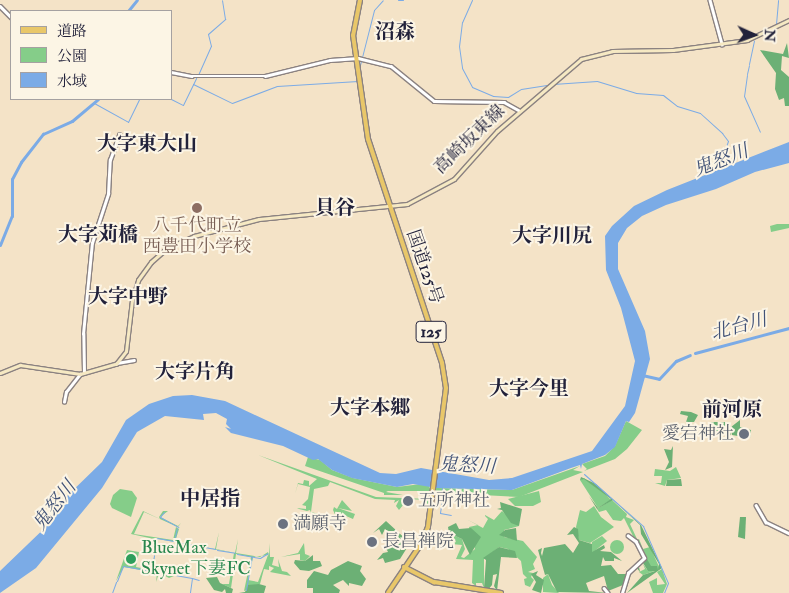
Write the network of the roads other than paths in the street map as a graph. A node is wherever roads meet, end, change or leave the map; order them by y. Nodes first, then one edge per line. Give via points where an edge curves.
1 (360, 0) edge
2 (710, 0) edge
3 (0, 6) edge
4 (10, 16) edge
5 (789, 20) edge
6 (722, 44) junction
7 (355, 58) junction
8 (172, 72) edge
9 (520, 111) junction
10 (118, 135) dead end
11 (389, 208) junction
12 (134, 360) dead end
13 (117, 363) junction
14 (0, 374) edge
15 (82, 374) junction
16 (64, 402) dead end
17 (756, 505) dead end
18 (789, 533) edge
19 (628, 536) dead end
20 (404, 567) junction
21 (604, 588) dead end
22 (388, 593) edge
23 (501, 593) edge
24 (608, 593) edge
25 (622, 593) edge

1 - 7 main road, 国道125号 / 125 via 353,22
2 - 6 street
3 - 4 street
5 - 6 main road, 高崎坂東線 via 753,39
6 - 9 main road, 高崎坂東線 via 675,50 616,51 589,56 570,66
7 - 8 street via 318,62 265,76 192,76
7 - 9 street via 391,66 434,101 500,102
7 - 11 main road, 国道125号 / 125 via 365,127
9 - 11 main road, 高崎坂東線 via 450,181 407,204
10 - 15 street via 110,160 108,194 92,243
11 - 13 main road, 高崎坂東線 via 260,218 170,246 151,262 136,285 126,350
11 - 20 main road, 国道125号 / 125 via 444,374 446,397 425,535
12 - 13 street
13 - 15 main road
14 - 15 main road via 20,365
15 - 16 street via 66,392
17 - 18 street via 766,522
19 - 25 street via 636,542 644,558 628,573
20 - 22 main road, 国道125号 / 125
20 - 23 main road via 434,582
21 - 24 street

